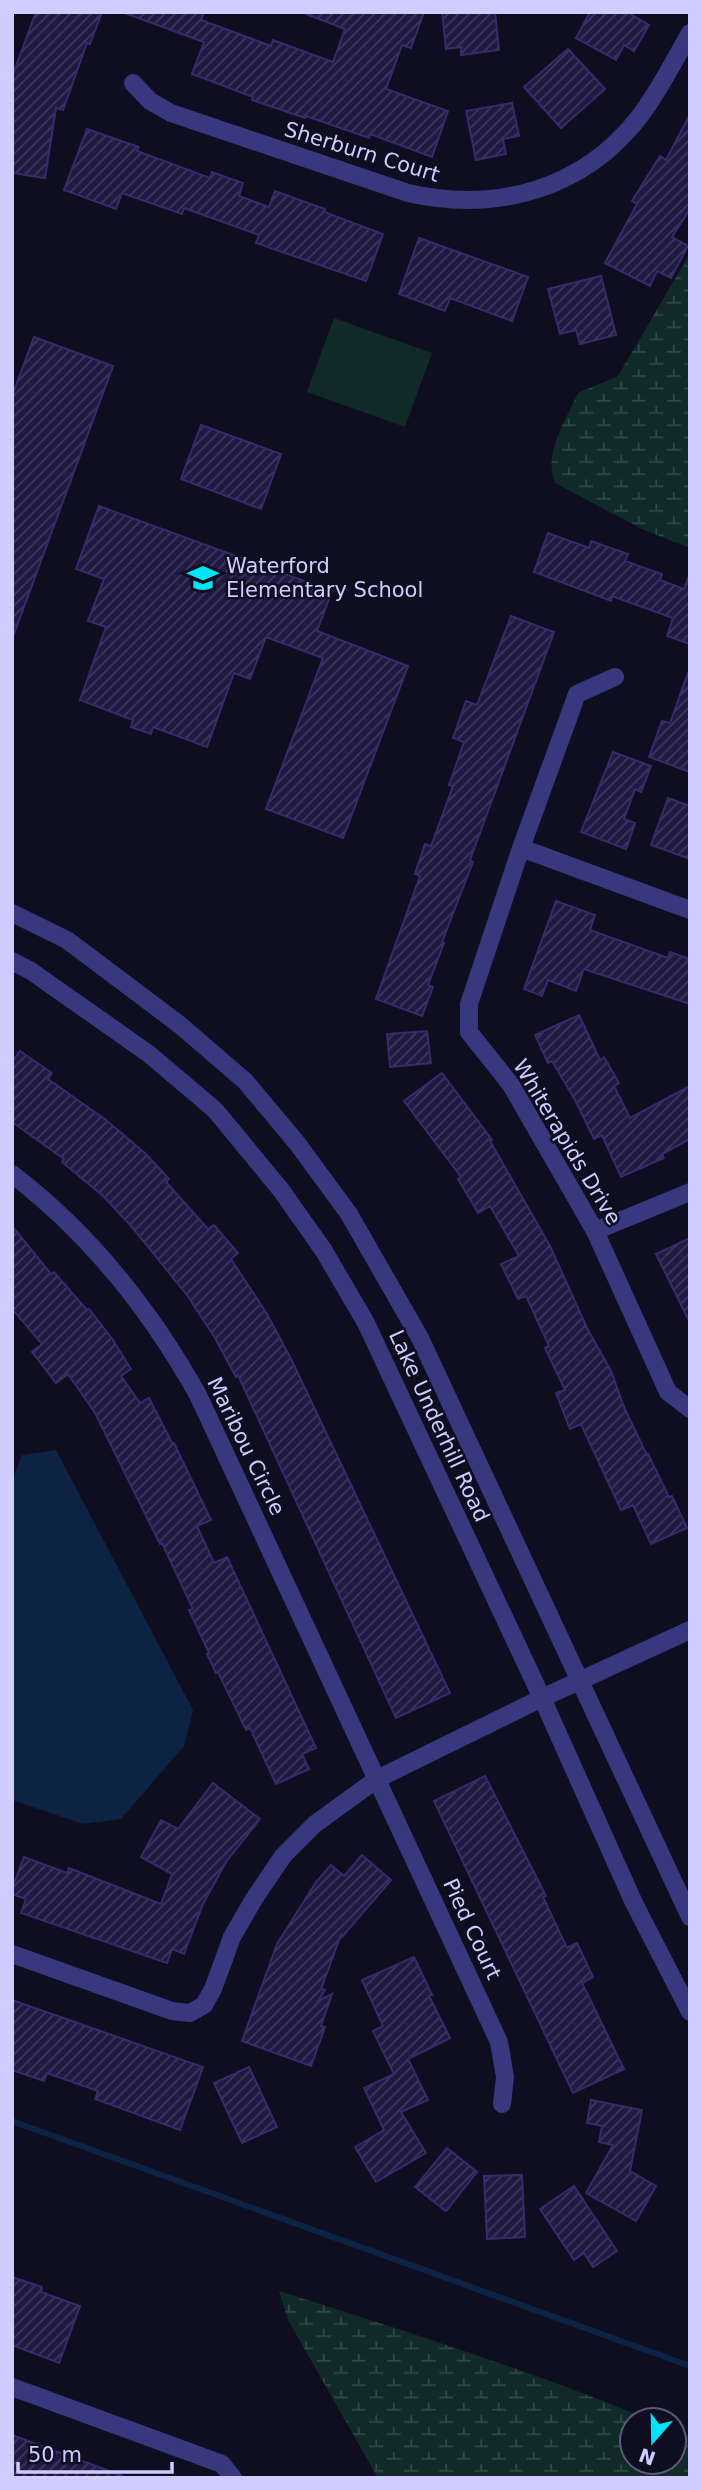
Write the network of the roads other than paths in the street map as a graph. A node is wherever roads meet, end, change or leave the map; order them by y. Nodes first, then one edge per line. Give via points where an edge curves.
1 (690, 33) edge
2 (133, 83) dead end
3 (615, 677) dead end
4 (521, 848) junction
5 (690, 910) edge
6 (12, 913) edge
7 (12, 961) edge
8 (12, 1174) edge
9 (690, 1192) edge
10 (595, 1231) junction
11 (690, 1409) edge
12 (690, 1630) edge
13 (579, 1681) junction
14 (542, 1698) junction
15 (377, 1779) junction
16 (690, 1917) edge
17 (12, 1954) edge
18 (690, 2012) edge
19 (502, 2104) dead end
20 (12, 2388) edge
21 (233, 2478) edge

1 - 2 street, Sherburn Court via 640,115 601,155 546,186 479,201 408,193 262,145 171,113 150,101
3 - 4 street, Whiterapids Drive via 577,694
4 - 5 street
4 - 10 street, Whiterapids Drive via 469,1004 469,1032 511,1086
6 - 13 street, Lake Underhill Road via 67,940 180,1026 245,1082 297,1143 349,1214 420,1338
7 - 14 street, Lake Underhill Road via 149,1054 215,1110 303,1219 366,1323
8 - 15 street, Maribou Circle via 55,1211 129,1289 184,1370
9 - 10 street
10 - 11 street, Whiterapids Drive via 668,1392
12 - 13 street
13 - 14 street
13 - 16 street, Lake Underhill Road
14 - 15 street
14 - 18 street, Lake Underhill Road via 634,1903
15 - 17 street via 315,1824 284,1856 241,1919 209,1998 198,2010 172,2011
15 - 19 street, Pied Court via 499,2042 505,2077
20 - 21 street via 222,2464

